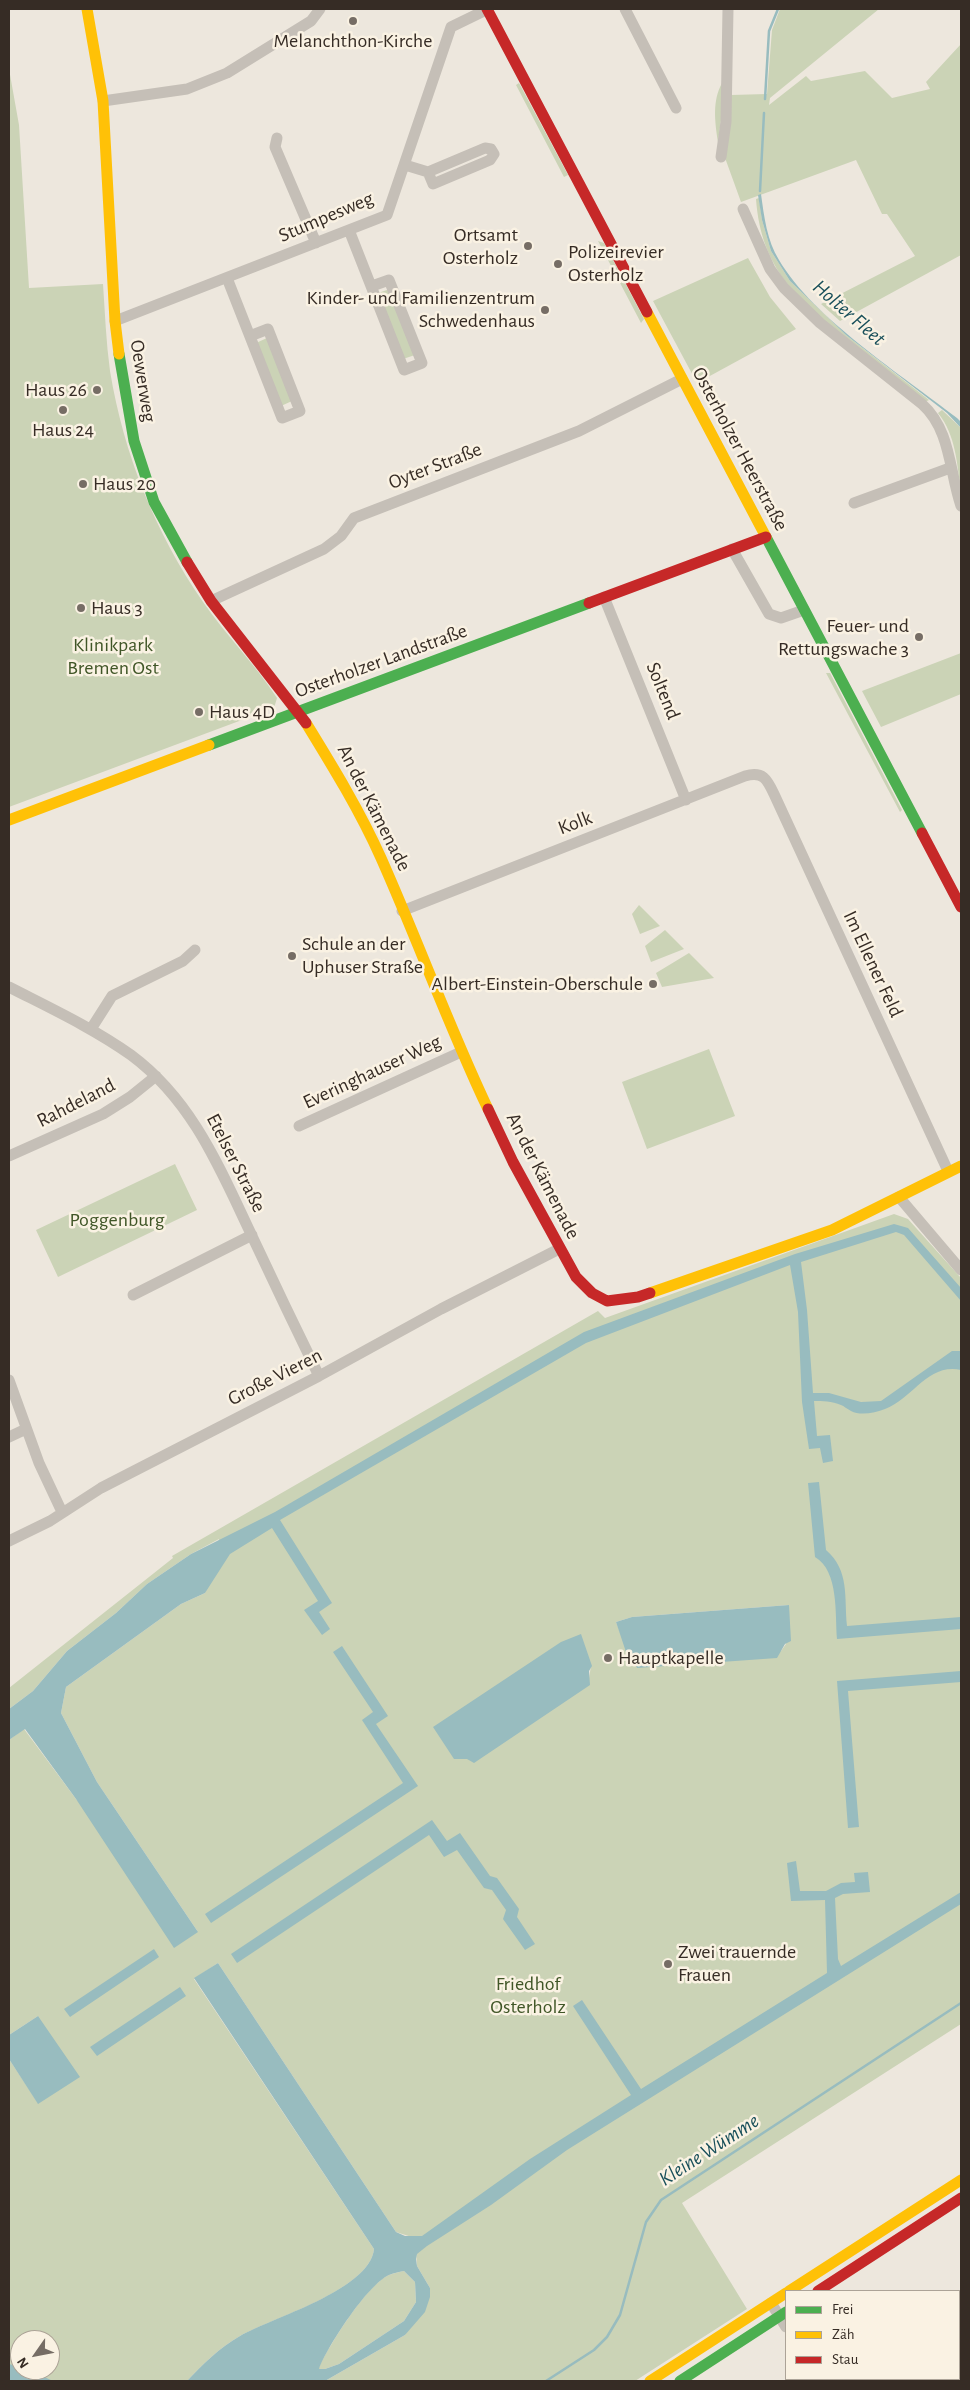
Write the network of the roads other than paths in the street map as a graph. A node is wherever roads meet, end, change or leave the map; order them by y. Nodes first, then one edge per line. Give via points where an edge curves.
1 (87, 9) edge
2 (320, 9) edge
3 (487, 9) edge
4 (625, 9) edge
5 (728, 9) edge
6 (103, 102) junction
7 (676, 108) dead end
8 (278, 138) dead end
9 (722, 157) dead end
10 (405, 165) junction
11 (428, 172) junction
12 (743, 209) dead end
13 (349, 230) junction
14 (316, 243) junction
15 (227, 278) junction
16 (372, 286) junction
17 (114, 321) junction
18 (250, 336) junction
19 (682, 379) junction
20 (950, 468) junction
21 (854, 503) dead end
22 (961, 506) edge
23 (766, 537) junction
24 (732, 549) junction
25 (604, 597) junction
26 (211, 601) junction
27 (804, 610) junction
28 (299, 711) junction
29 (761, 774) joint
30 (686, 800) junction
31 (9, 820) edge
32 (961, 906) edge
33 (402, 911) junction
34 (195, 950) dead end
35 (9, 987) edge
36 (91, 1028) junction
37 (462, 1052) junction
38 (156, 1076) junction
39 (299, 1126) dead end
40 (9, 1156) edge
41 (961, 1166) edge
42 (948, 1171) junction
43 (899, 1197) junction
44 (252, 1236) junction
45 (559, 1249) junction
46 (961, 1270) edge
47 (133, 1295) dead end
48 (319, 1376) junction
49 (9, 1380) edge
50 (26, 1429) junction
51 (9, 1437) edge
52 (62, 1512) junction
53 (9, 1541) edge
54 (961, 2180) edge
55 (961, 2198) edge
56 (790, 2290) edge
57 (820, 2290) edge
58 (785, 2293) edge
59 (771, 2303) junction
60 (784, 2318) edge
61 (650, 2381) edge
62 (680, 2381) edge

1 - 6 main road, Oewerweg
2 - 6 street via 311,21 226,73 178,91
3 - 10 street, Stumpesweg via 451,27
3 - 19 main road, Osterholzer Heerstraße
4 - 7 street
5 - 9 street
6 - 17 main road, Oewerweg
8 - 14 street via 275,148
10 - 11 street
10 - 13 street, Stumpesweg via 387,214
11 - 11 street via 433,184 490,160 494,154 491,149 484,148
12 - 20 street via 770,269 789,294 935,418 945,440
13 - 14 street, Stumpesweg
13 - 16 street
14 - 15 street, Stumpesweg
15 - 17 street, Stumpesweg
15 - 18 street
16 - 16 street via 404,370 422,363 389,280
17 - 26 main road, Oewerweg via 122,381 146,482 180,550
18 - 18 street via 282,418 300,411 268,329
19 - 23 main road, Osterholzer Heerstraße
19 - 26 street, Oyter Straße via 579,431 354,518 341,536 324,549
20 - 21 street
20 - 22 street
23 - 24 main road, Osterholzer Landstraße
23 - 27 main road, Osterholzer Heerstraße
24 - 25 main road, Osterholzer Landstraße
24 - 27 street via 769,614 781,618
25 - 28 main road, Osterholzer Landstraße
25 - 30 street, Soltend
26 - 28 main road, Oewerweg
27 - 32 main road, Osterholzer Heerstraße
28 - 31 main road, Osterholzer Landstraße
28 - 33 main road, An der Kämenade via 353,801
29 - 30 street, Kolk via 745,776
29 - 42 street, Im Ellener Feld via 774,794
30 - 33 street, Kolk
33 - 37 main road, An der Kämenade
34 - 36 street via 183,961 112,996
35 - 36 street, Etelser Straße
36 - 38 street, Etelser Straße
37 - 39 street, Everinghauser Weg
37 - 45 main road, An der Kämenade via 513,1162
38 - 40 street, Rahdeland via 103,1114
38 - 44 street, Etelser Straße via 188,1112 206,1139
41 - 42 main road, An der Kämenade
42 - 43 main road, An der Kämenade
43 - 45 main road, An der Kämenade via 832,1230 638,1297 607,1302 576,1277
43 - 46 street
44 - 47 street
44 - 48 street, Etelser Straße
45 - 48 street, Große Vieren
48 - 52 street, Große Vieren via 101,1488
49 - 50 street
50 - 51 street
50 - 52 street
52 - 53 street, Große Vieren
54 - 56 main road
55 - 57 main road
58 - 59 main road
59 - 60 street
59 - 61 main road
60 - 62 main road

